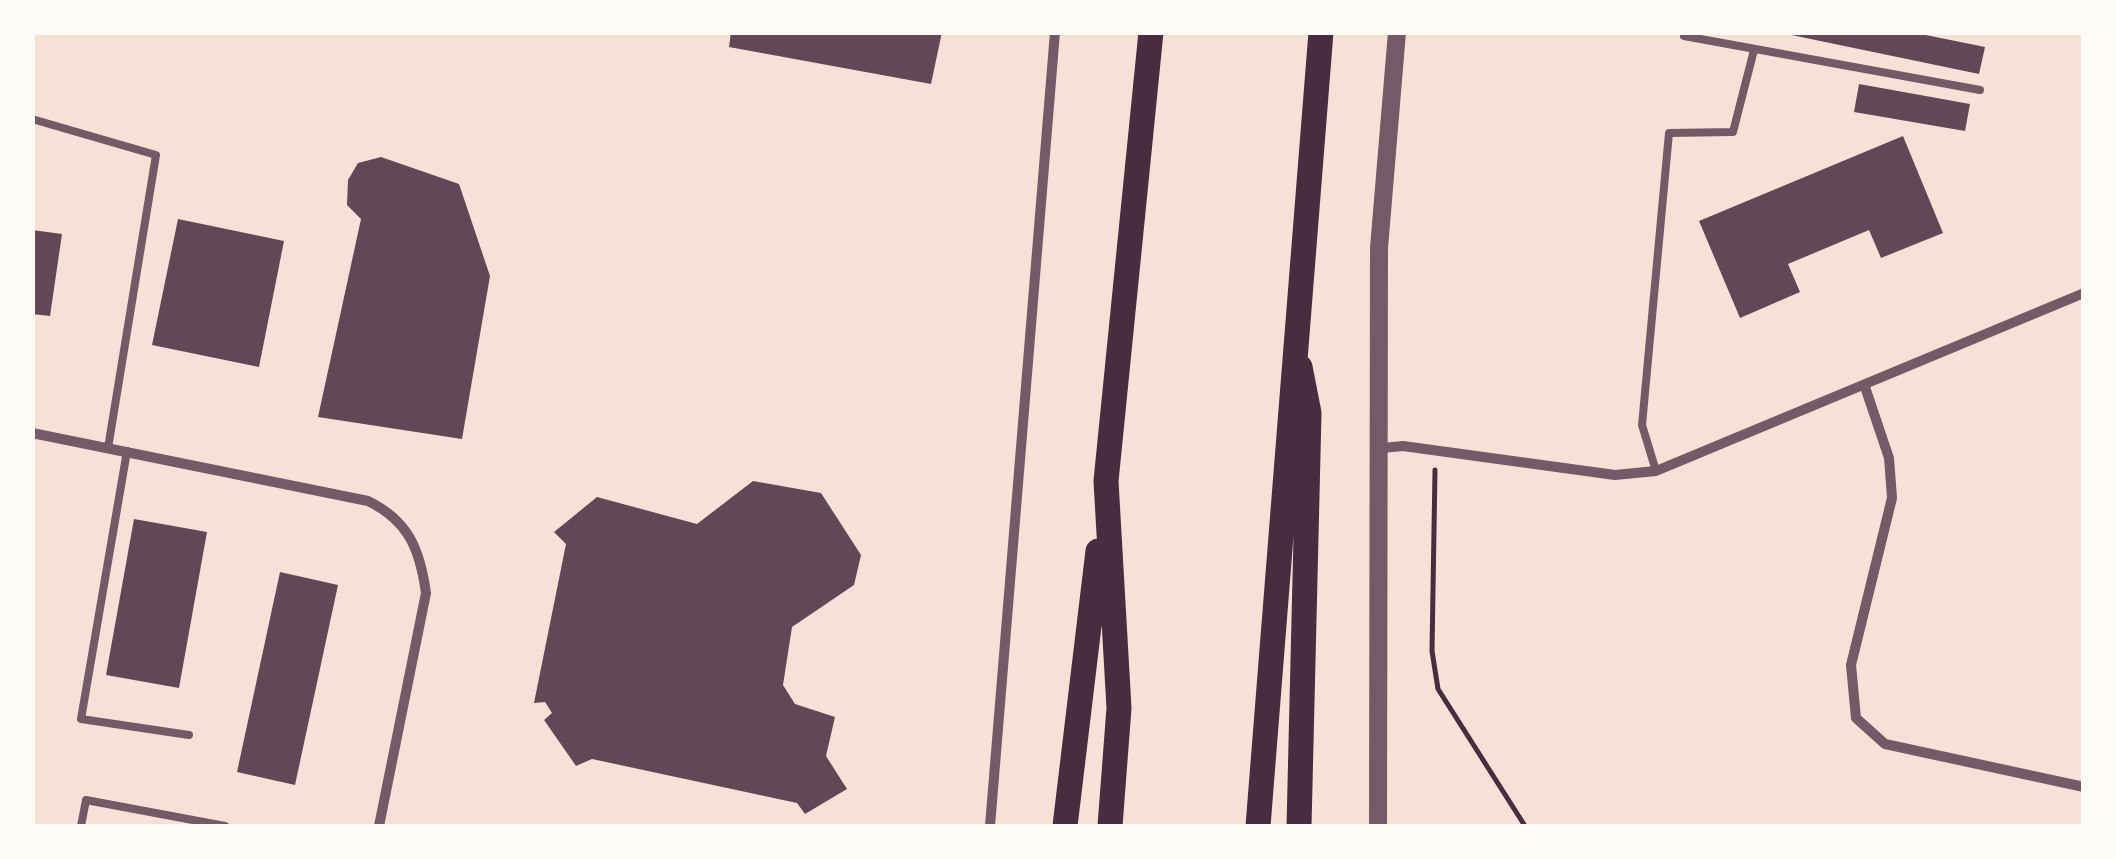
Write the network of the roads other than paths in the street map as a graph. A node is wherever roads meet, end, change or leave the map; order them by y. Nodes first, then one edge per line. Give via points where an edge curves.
1 (1055, 32) edge
2 (1152, 32) edge
3 (1321, 32) edge
4 (1397, 32) edge
5 (1684, 36) dead end
6 (1754, 50) junction
7 (1980, 90) dead end
8 (32, 119) edge
9 (2084, 293) edge
10 (1294, 334) junction
11 (1865, 387) junction
12 (32, 432) edge
13 (108, 448) junction
14 (1382, 448) junction
15 (127, 451) junction
16 (1656, 471) junction
17 (1106, 482) junction
18 (189, 735) dead end
19 (2084, 787) edge
20 (81, 826) edge
21 (225, 826) edge
22 (380, 826) edge
23 (990, 826) edge
24 (1065, 826) edge
25 (1110, 826) edge
26 (1258, 826) edge
27 (1299, 826) edge
28 (1378, 826) edge

1 - 23 street
2 - 17 highway
3 - 10 highway
4 - 14 street via 1379,248
5 - 6 lane
6 - 7 lane
6 - 16 lane via 1733,132 1670,133 1642,425
8 - 13 lane via 156,154
9 - 11 street
10 - 26 highway
10 - 27 highway via 1309,413
11 - 16 street
11 - 19 street via 1888,458 1892,498 1851,665 1856,718 1885,744
12 - 13 street
13 - 15 street
14 - 16 street via 1615,475
14 - 28 street
15 - 18 lane via 81,719
15 - 22 street via 368,501 410,534 426,593
17 - 24 highway
17 - 25 highway via 1119,708
20 - 21 lane via 86,800

